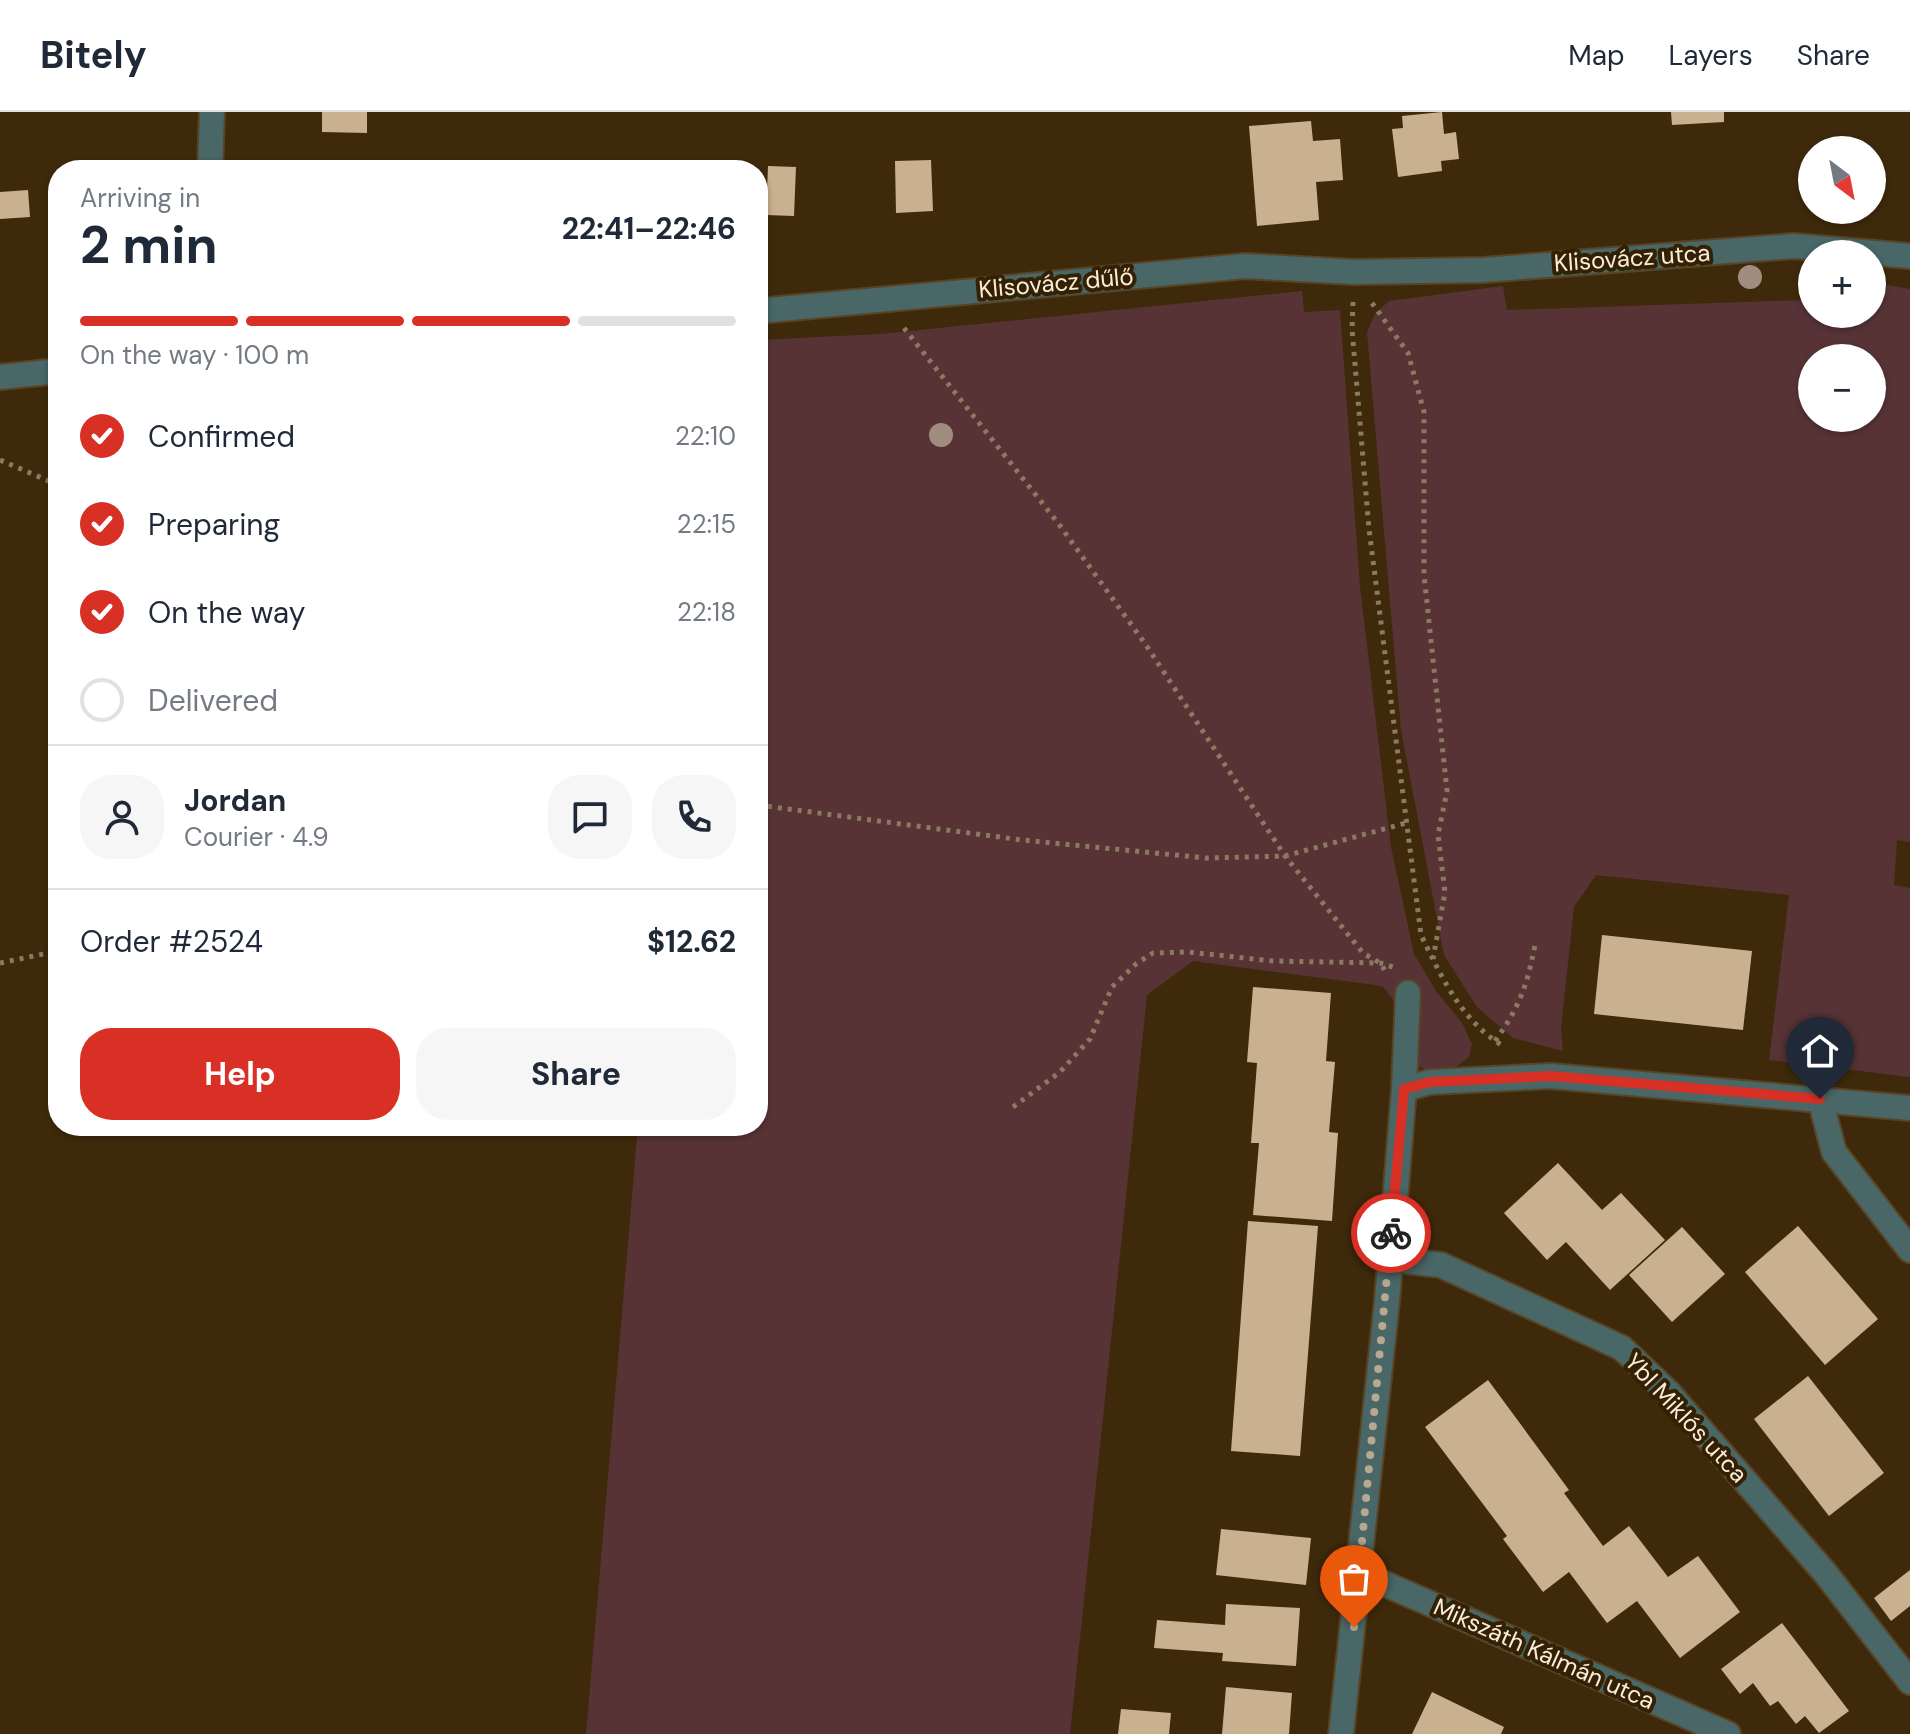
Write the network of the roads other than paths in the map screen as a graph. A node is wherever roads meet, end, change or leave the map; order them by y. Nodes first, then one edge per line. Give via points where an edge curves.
1 (212, 112) edge
2 (210, 160) edge
3 (1910, 256) edge
4 (1354, 276) joint
5 (768, 310) edge
6 (48, 372) edge
7 (0, 377) edge
8 (1402, 981) road end
9 (1404, 1089) junction
10 (1820, 1099) junction
11 (1910, 1108) edge
12 (1910, 1250) edge
13 (1389, 1259) junction
14 (1360, 1573) junction
15 (1910, 1682) edge
16 (1341, 1734) edge
17 (1728, 1734) edge

1 - 2 street
3 - 4 street, Klisovácz utca via 1794,246
4 - 5 street, Klisovácz dűlő via 1245,266
6 - 7 street
8 - 9 street
9 - 10 street via 1430,1082 1551,1076
9 - 13 street
10 - 11 street
10 - 12 street via 1834,1152
13 - 14 street
13 - 15 street, Ybl Miklós utca via 1441,1265 1622,1348 1668,1392 1826,1574
14 - 16 street
14 - 17 street, Mikszáth Kálmán utca

